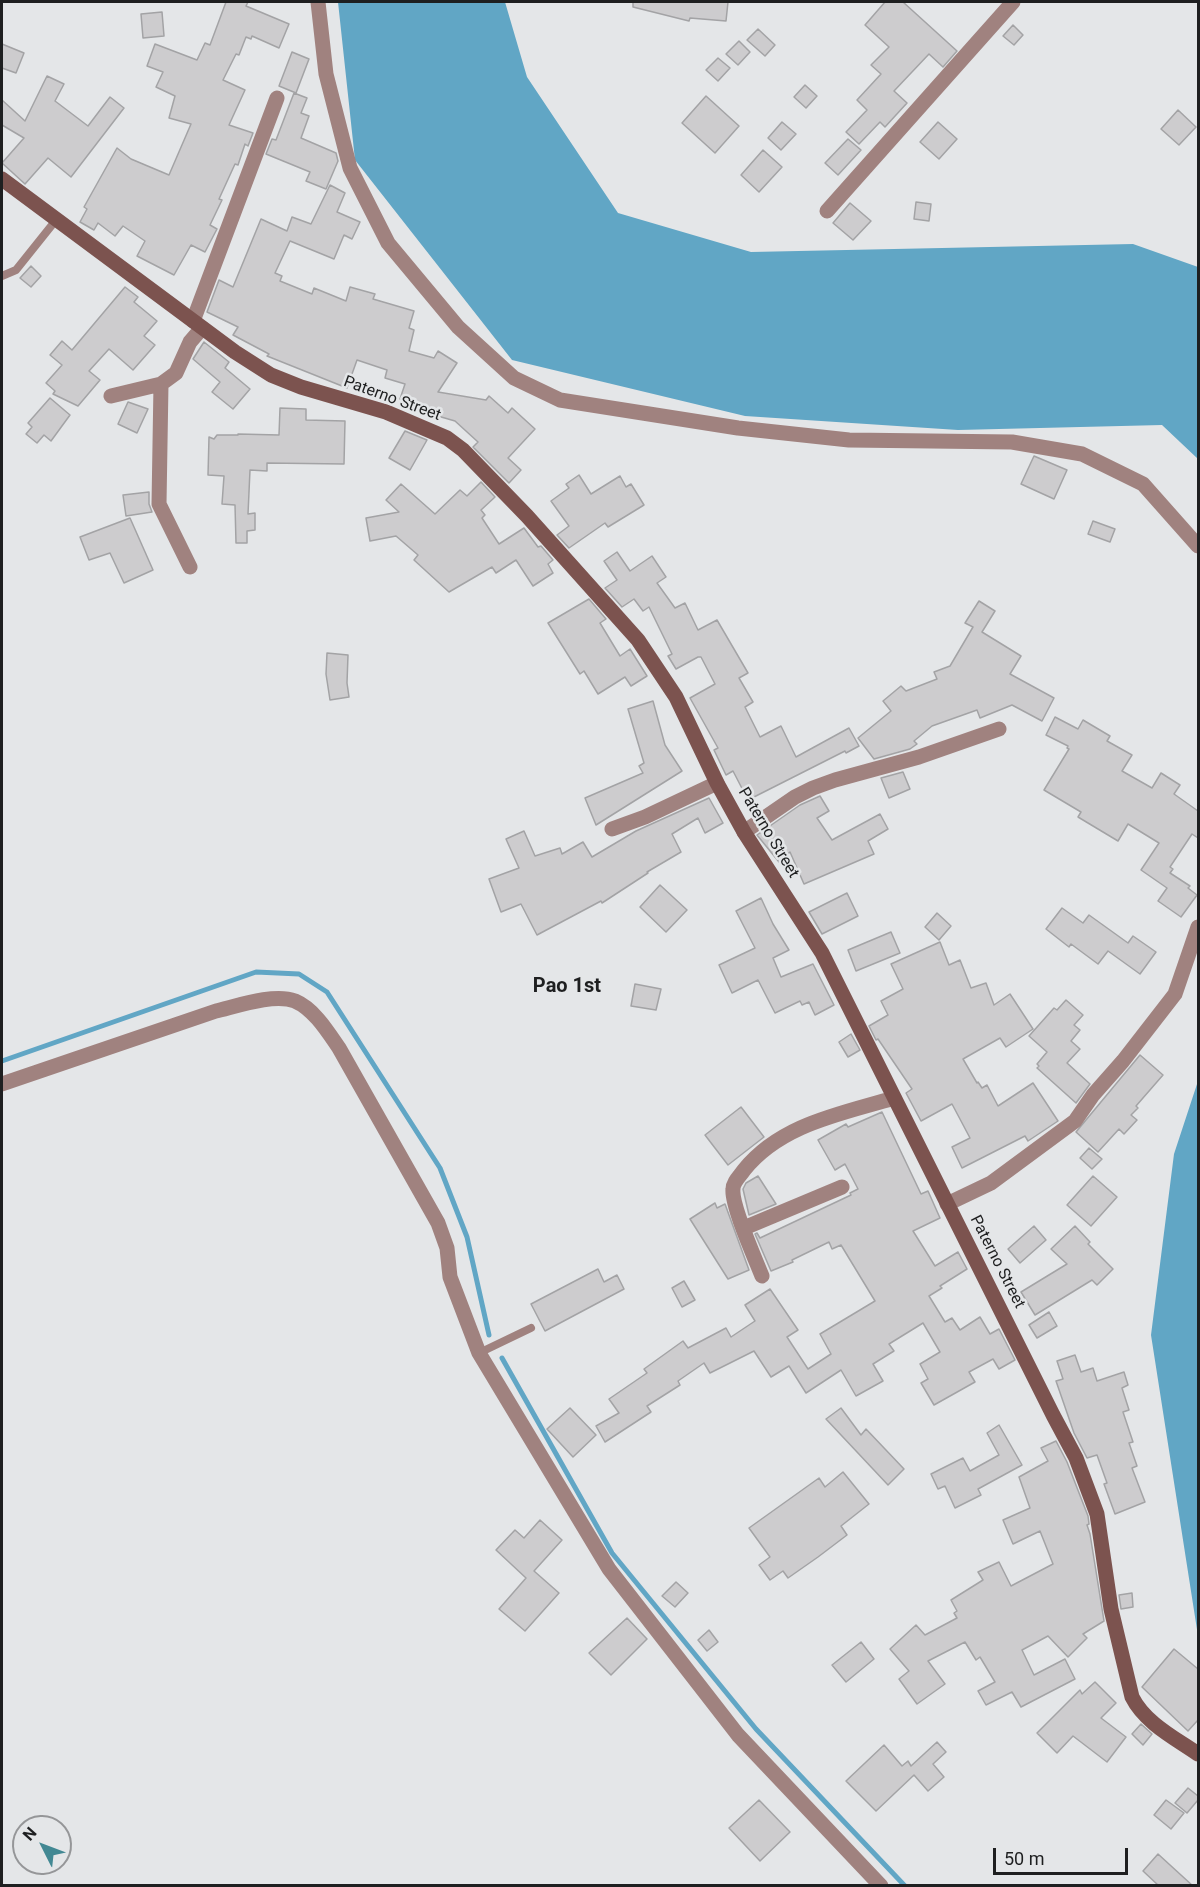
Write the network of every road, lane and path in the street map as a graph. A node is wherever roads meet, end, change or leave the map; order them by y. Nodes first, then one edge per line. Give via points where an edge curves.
1 (318, 2) edge
2 (1013, 2) edge
3 (277, 98) dead end
4 (2, 179) edge
5 (827, 211) dead end
6 (56, 220) junction
7 (2, 276) edge
8 (198, 324) junction
9 (161, 384) junction
10 (111, 396) dead end
11 (1198, 546) edge
12 (190, 567) dead end
13 (999, 729) dead end
14 (717, 783) junction
15 (612, 829) dead end
16 (744, 832) junction
17 (1198, 927) edge
18 (2, 1084) edge
19 (894, 1098) junction
20 (842, 1186) dead end
21 (947, 1204) junction
22 (744, 1228) junction
23 (762, 1276) dead end
24 (531, 1328) dead end
25 (479, 1353) junction
26 (1198, 1754) edge
27 (881, 1886) edge

1 - 11 street via 326,74 350,168 388,243 458,327 514,378 560,400 738,428 849,440 1011,442 1083,454 1143,484
2 - 5 street
3 - 8 street
4 - 6 street, Paterno Street
6 - 7 lane via 16,270
6 - 8 street, Paterno Street
8 - 9 street via 176,373
8 - 14 street, Paterno Street via 271,375 386,412 447,438 463,450 638,640 676,697
9 - 10 street
9 - 12 street via 159,504
13 - 16 street via 813,788
14 - 15 street via 645,818
14 - 16 street, Paterno Street
16 - 19 street, Paterno Street via 822,953
17 - 21 street via 1174,993 1075,1121 991,1183
18 - 25 street via 216,1011 282,998 296,1001 323,1025 339,1048 438,1223 447,1248 450,1277
19 - 21 street, Paterno Street
19 - 22 street via 802,1126 749,1165 732,1191
20 - 22 street
21 - 26 street, Paterno Street via 1076,1458 1093,1503 1111,1609 1132,1697 1145,1716
22 - 23 street
24 - 25 lane
25 - 27 street via 609,1569 738,1735

